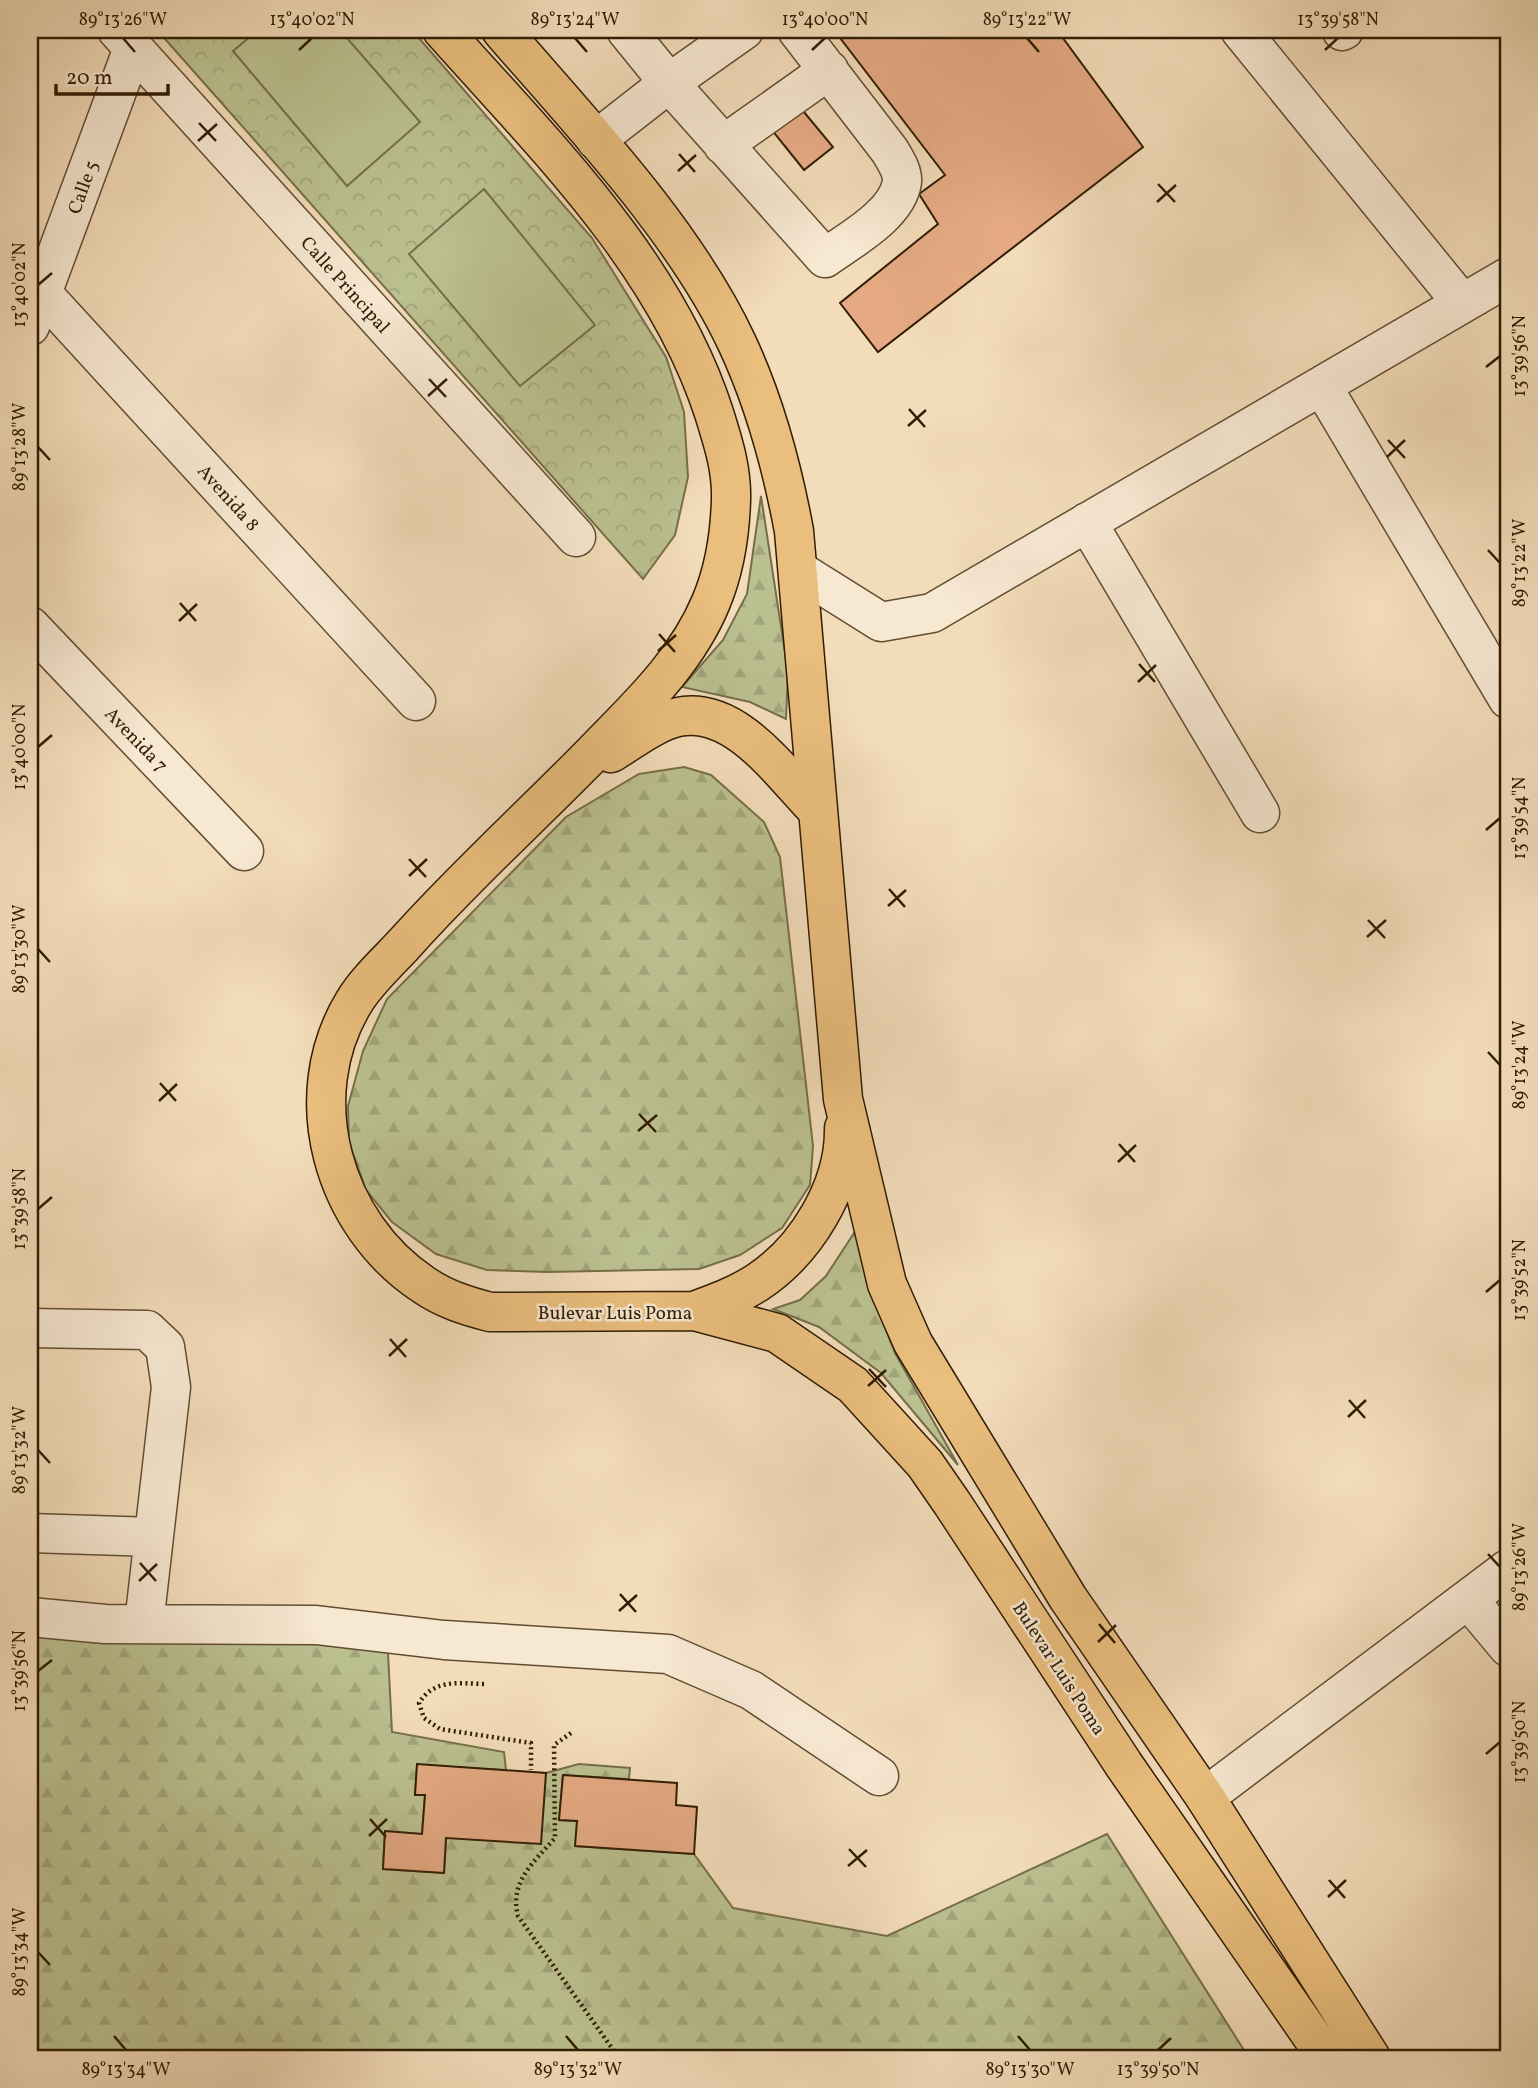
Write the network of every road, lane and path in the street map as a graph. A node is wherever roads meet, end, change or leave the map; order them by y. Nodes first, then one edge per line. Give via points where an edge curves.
1 (442, 30) edge
2 (501, 30) edge
3 (626, 30) edge
4 (744, 30) edge
5 (797, 30) edge
6 (1240, 30) edge
7 (125, 39) edge
8 (829, 70) junction
9 (669, 83) junction
10 (596, 140) junction
11 (723, 145) junction
12 (1508, 277) edge
13 (1462, 303) junction
14 (36, 310) edge
15 (1322, 386) junction
16 (1087, 522) junction
17 (576, 537) dead end
18 (798, 570) junction
19 (30, 626) edge
20 (1508, 699) edge
21 (416, 701) dead end
22 (570, 777) junction
23 (816, 809) junction
24 (1260, 813) dead end
25 (244, 851) dead end
26 (843, 1100) junction
27 (694, 1311) junction
28 (30, 1328) edge
29 (30, 1533) edge
30 (154, 1537) junction
31 (1508, 1569) edge
32 (1468, 1599) junction
33 (30, 1617) edge
34 (144, 1624) junction
35 (1508, 1647) edge
36 (486, 1684) dead end
37 (571, 1733) dead end
38 (1124, 1765) junction
39 (531, 1770) dead end
40 (879, 1776) dead end
41 (1205, 1797) junction
42 (619, 2058) edge
43 (1328, 2058) edge
44 (1371, 2058) edge

1 - 22 highway via 632,253 704,383 729,460 731,500 721,574 711,603 657,688
2 - 10 highway
3 - 9 street
4 - 9 street
5 - 8 street
6 - 13 street
7 - 14 street, Calle 5
7 - 17 street, Calle Principal
8 - 11 street
8 - 11 street via 890,151 902,181 893,202 825,258
9 - 10 street
9 - 11 street
10 - 18 highway via 676,243 736,341 784,476
12 - 13 street
13 - 15 street
14 - 21 street, Avenida 8
15 - 16 street
15 - 20 street
16 - 18 street via 932,613 904,620 881,622
16 - 24 street
18 - 23 highway
19 - 25 street, Avenida 7
22 - 23 highway via 666,722 698,715 719,721 750,741
22 - 27 highway, Bulevar Luis Poma via 450,892 355,1000 332,1058 327,1135 341,1185 360,1221 399,1266 443,1296 490,1312
23 - 26 highway
26 - 27 highway via 844,1135 838,1169 809,1233 759,1282
26 - 41 highway via 887,1284 913,1343 1068,1598
27 - 38 highway, Bulevar Luis Poma via 777,1334 832,1369 870,1403 946,1493
28 - 30 street via 148,1330 165,1347 171,1387
29 - 30 street
30 - 34 street
31 - 32 street
32 - 35 street
32 - 41 street
33 - 34 street
34 - 40 street via 316,1625 470,1642 668,1654 751,1690
36 - 39 path via 444,1683 427,1690 419,1703 424,1718 440,1729 531,1743
37 - 42 path via 554,1745 555,1838 522,1874 514,1901 518,1916
38 - 41 highway via 1178,1803
38 - 43 highway, Bulevar Luis Poma
41 - 44 highway

